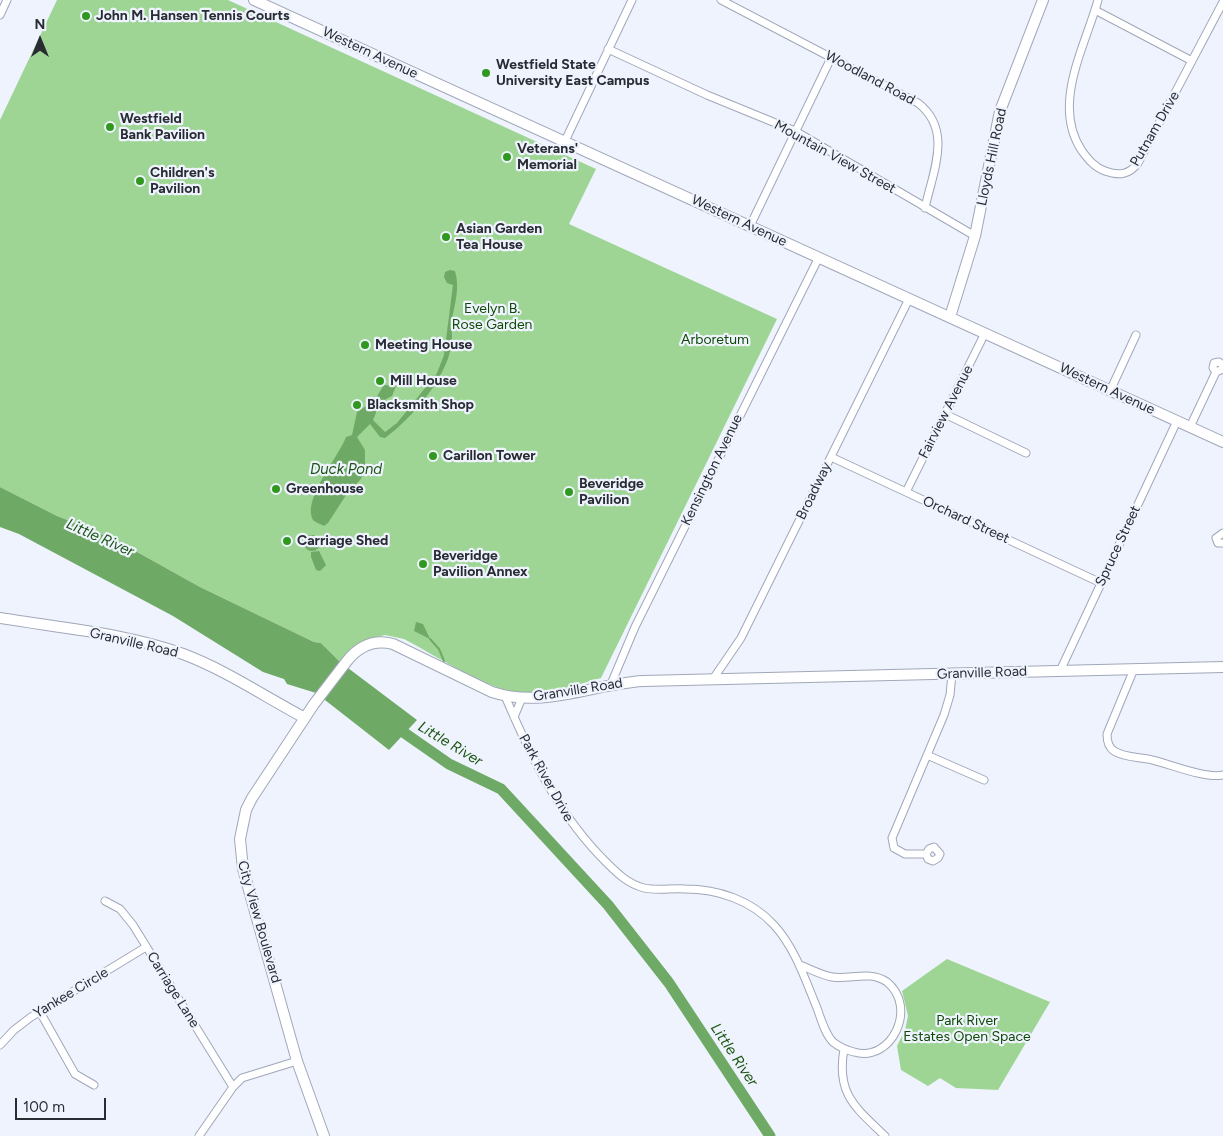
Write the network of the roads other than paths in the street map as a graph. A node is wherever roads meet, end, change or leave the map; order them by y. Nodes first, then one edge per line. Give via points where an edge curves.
1 (7, 0) edge
2 (254, 0) edge
3 (632, 0) edge
4 (721, 0) edge
5 (1043, 0) edge
6 (1098, 0) edge
7 (1223, 2) edge
8 (1095, 10) junction
9 (0, 15) edge
10 (608, 49) junction
11 (832, 58) junction
12 (1192, 61) junction
13 (795, 131) junction
14 (564, 141) junction
15 (925, 208) junction
16 (750, 226) junction
17 (975, 236) junction
18 (819, 257) junction
19 (909, 299) junction
20 (950, 317) junction
21 (986, 333) junction
22 (1136, 335) dead end
23 (1223, 365) edge
24 (1220, 370) edge
25 (1110, 391) junction
26 (945, 414) junction
27 (1176, 421) junction
28 (1190, 427) junction
29 (1223, 442) edge
30 (1026, 453) dead end
31 (831, 457) junction
32 (906, 492) junction
33 (1223, 534) edge
34 (1223, 543) edge
35 (1101, 582) junction
36 (0, 618) edge
37 (1223, 667) edge
38 (1134, 669) junction
39 (1060, 671) junction
40 (952, 674) junction
41 (713, 679) junction
42 (610, 684) junction
43 (505, 696) junction
44 (522, 698) junction
45 (514, 717) junction
46 (305, 718) junction
47 (926, 755) junction
48 (1223, 775) edge
49 (984, 780) dead end
50 (926, 854) dead end
51 (105, 900) dead end
52 (146, 947) junction
53 (800, 965) junction
54 (40, 1012) junction
55 (0, 1045) edge
56 (844, 1048) junction
57 (297, 1061) junction
58 (94, 1085) dead end
59 (233, 1087) junction
60 (198, 1136) edge
61 (324, 1136) edge
62 (885, 1136) edge

1 - 9 street
2 - 14 street, Western Avenue
3 - 10 street
4 - 11 street, Woodland Road
5 - 17 street, Lloyds Hill Road via 1000,111
6 - 8 street, Putnam Drive
7 - 12 street, Putnam Drive
8 - 12 street
8 - 12 street, Putnam Drive via 1079,59 1069,106 1076,140 1098,168 1118,174 1134,169
10 - 13 street, Mountain View Street
10 - 14 street
11 - 13 street
11 - 15 street, Woodland Road via 918,103 931,114 938,134 938,146
13 - 15 street, Mountain View Street
13 - 16 street
14 - 16 street, Western Avenue
15 - 17 street, Mountain View Street
16 - 18 street, Western Avenue
17 - 20 street, Lloyds Hill Road
18 - 19 street, Western Avenue
18 - 42 street, Kensington Avenue via 635,627
19 - 20 street, Western Avenue
19 - 31 street, Broadway
20 - 21 street, Western Avenue
21 - 25 street, Western Avenue
21 - 26 street, Fairview Avenue
22 - 25 street
23 - 24 street via 1214,363 1213,368
24 - 28 street
25 - 27 street, Western Avenue
26 - 30 street
26 - 32 street, Fairview Avenue
27 - 28 street, Western Avenue
27 - 35 street, Spruce Street
28 - 29 street, Western Avenue
31 - 32 street, Orchard Street
31 - 41 street, Broadway via 741,638
32 - 35 street, Orchard Street
33 - 34 street via 1216,540
35 - 39 street, Spruce Street
36 - 46 street, Granville Road via 133,640 176,651 213,667
37 - 38 street, Granville Road
38 - 39 street, Granville Road
38 - 48 street via 1107,734 1112,750 1207,774
39 - 40 street, Granville Road
40 - 41 street, Granville Road
40 - 47 street via 948,702
41 - 42 street, Granville Road
42 - 44 street, Granville Road via 553,697
43 - 44 street, Granville Road
43 - 45 street, Park River Drive
43 - 46 street, Granville Road via 390,643 366,645 351,655
44 - 45 street, Park River Drive
45 - 53 street, Park River Drive via 546,784 570,821 620,875 646,889 706,890 743,902 774,926
46 - 57 street, City View Boulevard via 252,798 240,839 248,885
47 - 49 street
47 - 50 street via 892,841 900,852
51 - 52 street, Carriage Lane via 122,912
52 - 54 street, Yankee Circle
52 - 59 street, Carriage Lane
53 - 56 street, Park River Drive via 828,1035
53 - 56 street via 832,977 865,975 878,978 889,984 897,995 902,1011 901,1023 886,1044 866,1053
54 - 55 street, Yankee Circle via 14,1030
54 - 58 street via 75,1074
56 - 62 street via 841,1073 844,1087 854,1104
57 - 59 street via 242,1078
57 - 61 street, City View Boulevard
59 - 60 street

